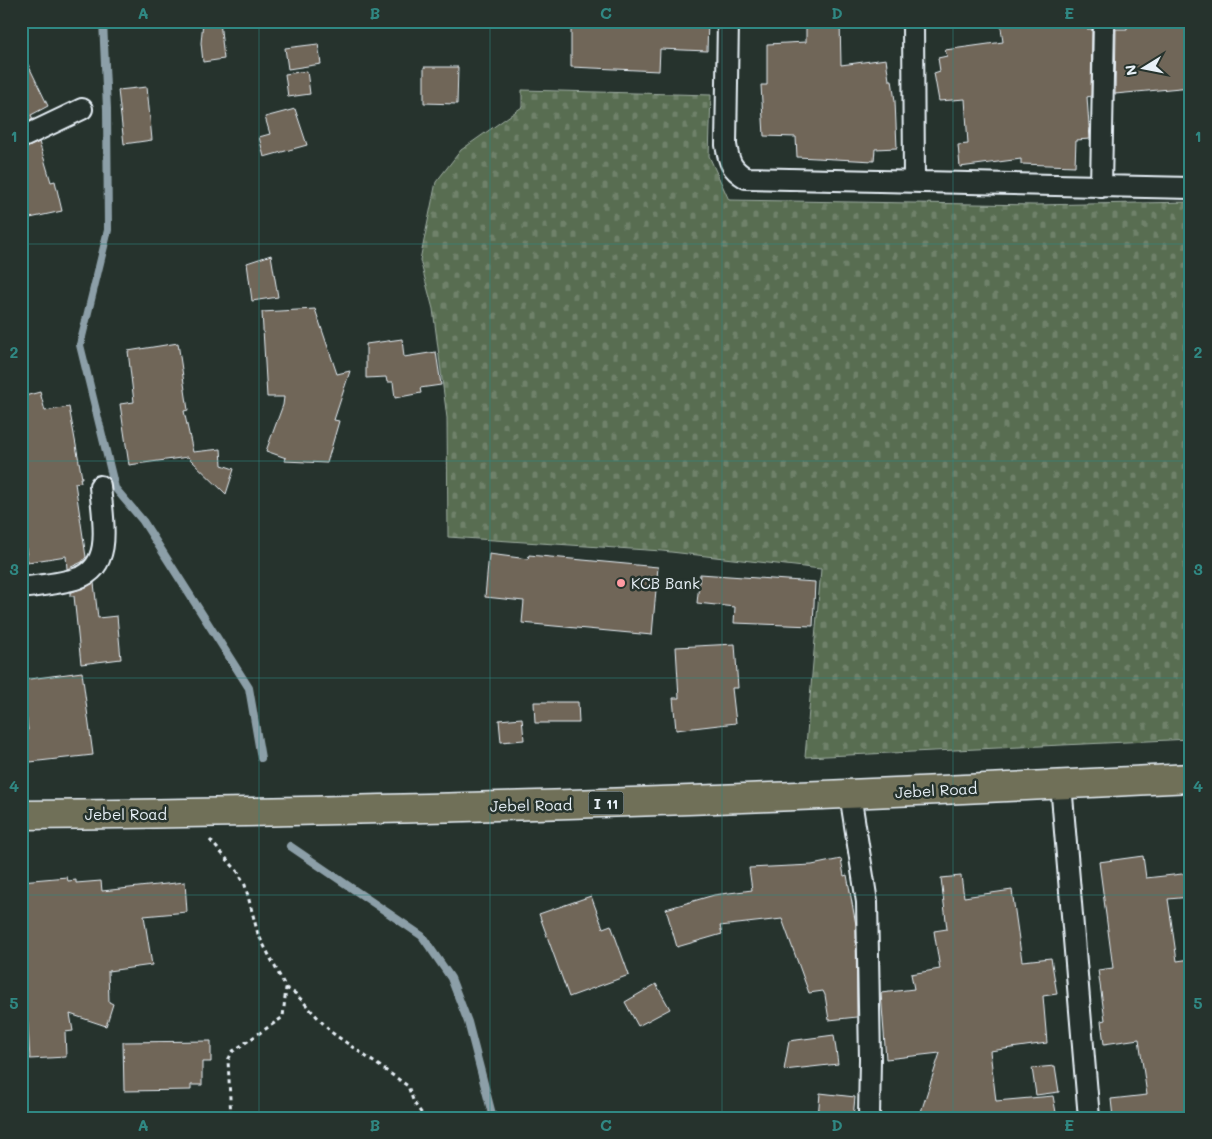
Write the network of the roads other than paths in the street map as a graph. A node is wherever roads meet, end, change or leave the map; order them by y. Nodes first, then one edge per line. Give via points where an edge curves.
1 (728, 21) edge
2 (913, 21) edge
3 (1104, 21) edge
4 (82, 109) dead end
5 (21, 138) edge
6 (914, 181) junction
7 (1101, 187) junction
8 (1191, 188) edge
9 (100, 486) dead end
10 (21, 588) edge
11 (1191, 778) edge
12 (1062, 784) junction
13 (850, 794) junction
14 (21, 815) edge
15 (869, 1118) edge
16 (1090, 1118) edge

1 - 6 street via 726,145 734,171 746,178
2 - 6 street
3 - 7 street
4 - 5 street
6 - 7 street
7 - 8 street
9 - 10 street via 104,550 96,568 79,578
11 - 12 main road, Jebel Road / I 11
12 - 13 main road, Jebel Road / I 11
12 - 16 street
13 - 14 main road, Jebel Road / I 11 via 663,802
13 - 15 street via 867,902

